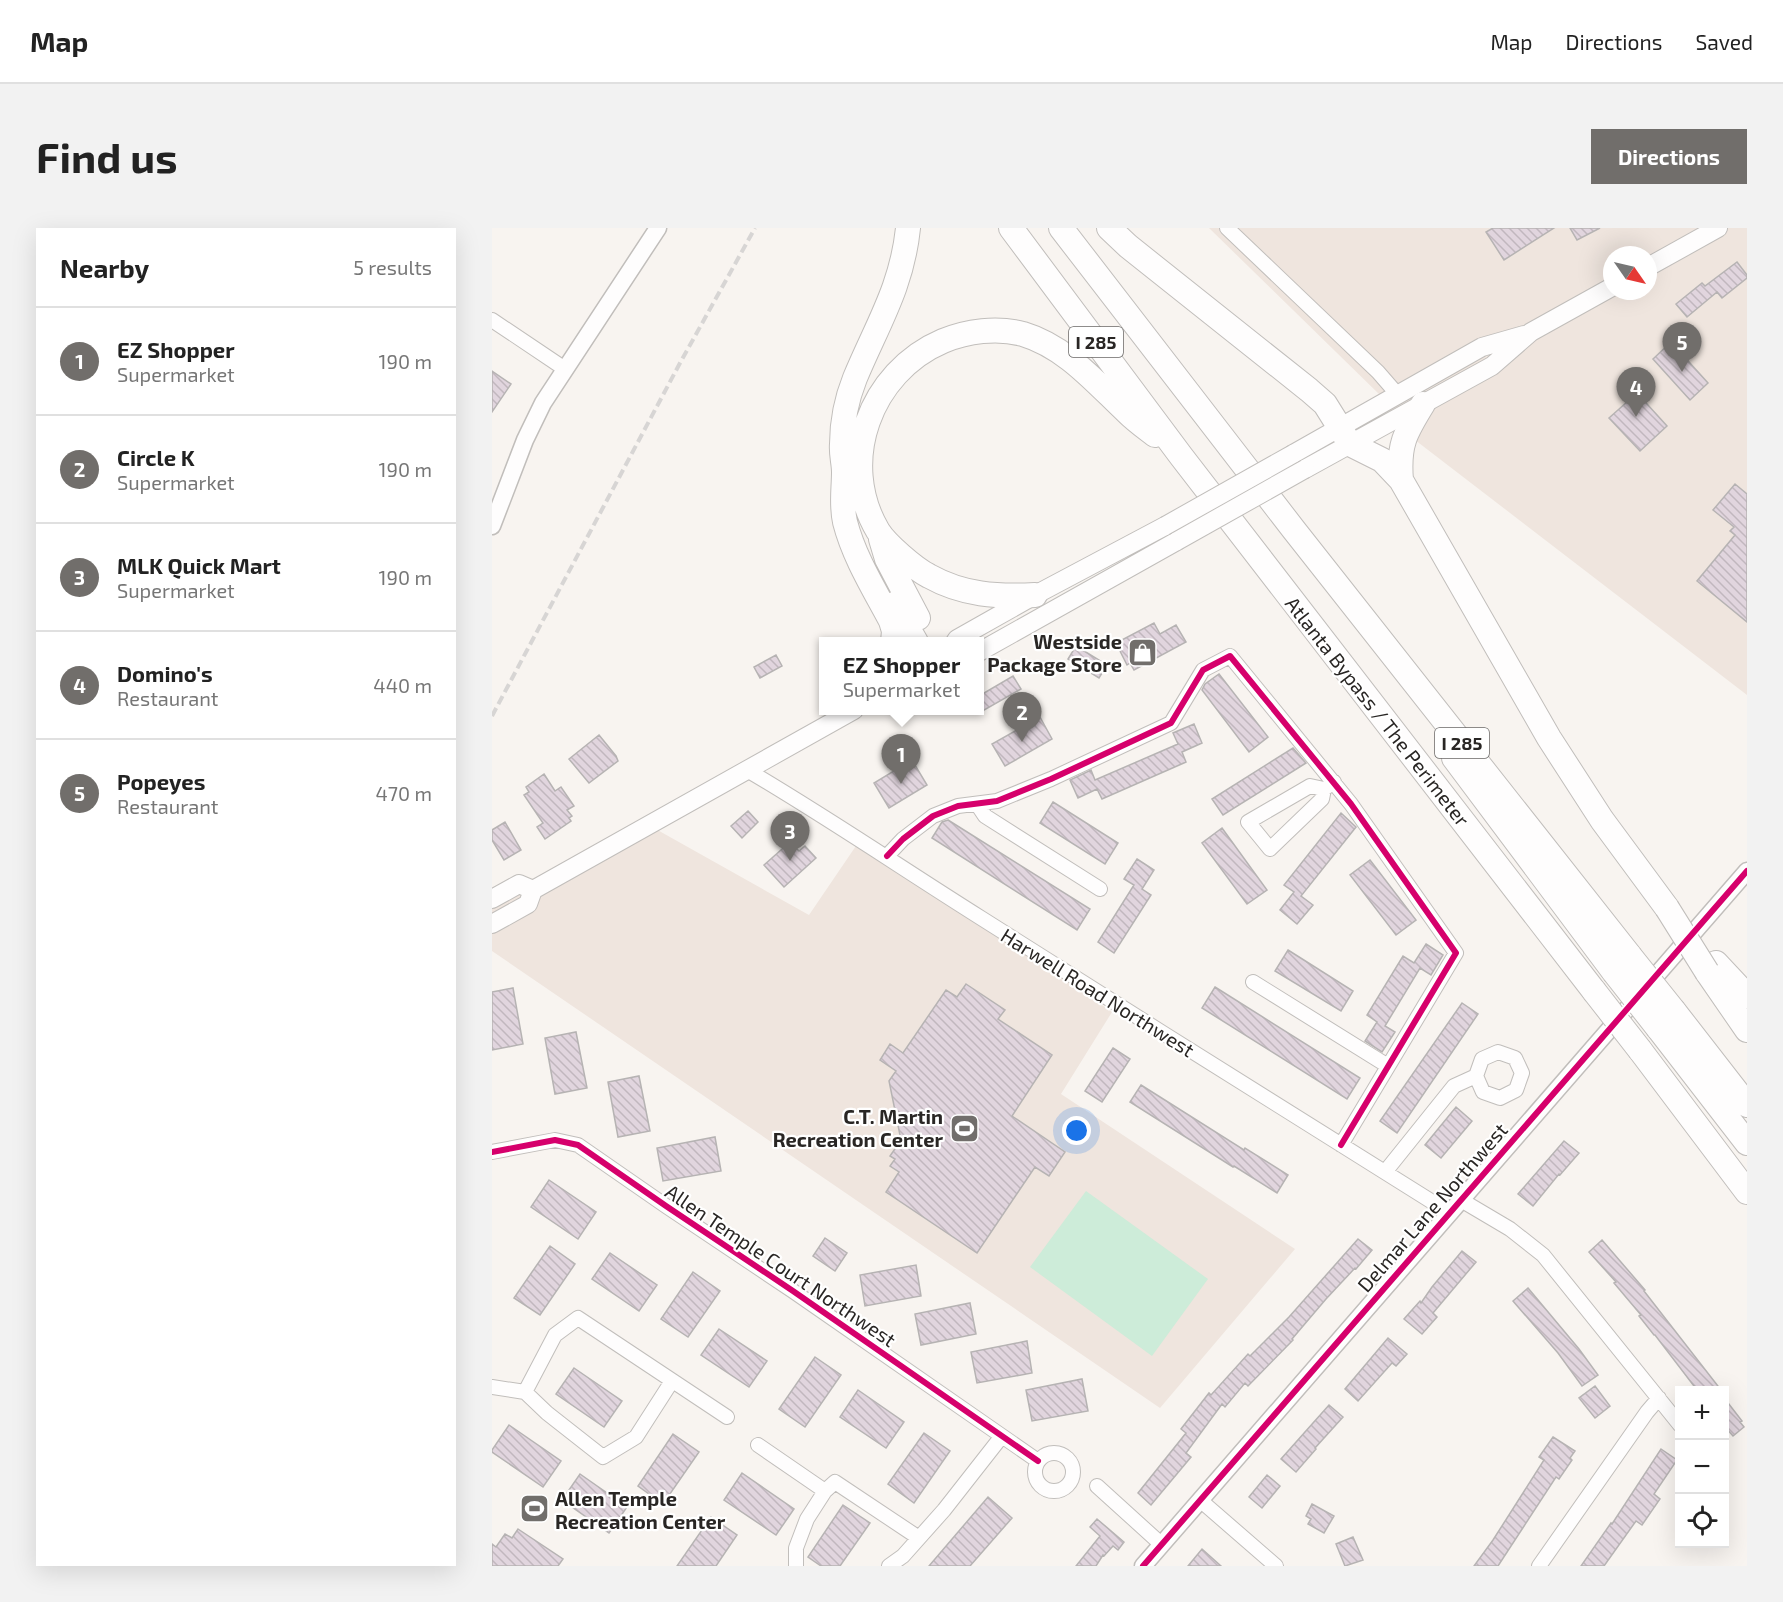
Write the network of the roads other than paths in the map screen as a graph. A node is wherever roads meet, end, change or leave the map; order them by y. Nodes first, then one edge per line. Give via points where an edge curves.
1 (658, 228) edge
2 (908, 228) edge
3 (1011, 228) edge
4 (1061, 228) edge
5 (1109, 228) edge
6 (1227, 228) edge
7 (1718, 228) edge
8 (1657, 262) edge
9 (1603, 292) edge
10 (492, 320) edge
11 (1531, 332) junction
12 (565, 369) junction
13 (1398, 395) junction
14 (1423, 404) junction
15 (1345, 436) junction
16 (1181, 456) junction
17 (844, 473) junction
18 (1401, 480) junction
19 (492, 526) edge
20 (879, 533) junction
21 (1035, 595) junction
22 (893, 637) edge
23 (913, 637) edge
24 (927, 637) edge
25 (961, 637) edge
26 (984, 649) edge
27 (847, 715) edge
28 (747, 770) junction
29 (1329, 786) junction
30 (977, 804) junction
31 (886, 856) junction
32 (1747, 871) edge
33 (1100, 889) dead end
34 (533, 890) junction
35 (492, 899) edge
36 (492, 924) edge
37 (1711, 967) junction
38 (1253, 982) dead end
39 (1747, 996) edge
40 (1666, 1020) junction
41 (1747, 1030) edge
42 (1388, 1066) junction
43 (1476, 1076) dead end
44 (1747, 1105) edge
45 (1747, 1143) edge
46 (1341, 1145) junction
47 (492, 1152) edge
48 (1385, 1172) junction
49 (1747, 1192) edge
50 (1461, 1200) junction
51 (1450, 1213) junction
52 (672, 1380) junction
53 (492, 1387) edge
54 (525, 1392) junction
55 (1659, 1398) junction
56 (727, 1417) dead end
57 (1675, 1419) edge
58 (1002, 1436) junction
59 (758, 1445) dead end
60 (1038, 1461) dead end
61 (1097, 1486) dead end
62 (825, 1491) junction
63 (1200, 1500) junction
64 (919, 1538) junction
65 (1161, 1544) junction
66 (796, 1566) edge
67 (889, 1566) edge
68 (1143, 1566) edge
69 (1276, 1566) edge
70 (1539, 1566) edge

1 - 12 street
2 - 17 highway via 896,285 848,400 842,445
3 - 16 highway, Atlanta Bypass / The Perimeter / I 285
4 - 40 highway, I 285, bridge
5 - 15 highway via 1325,404
6 - 13 street
7 - 8 main road
9 - 11 main road
10 - 12 street
11 - 13 main road via 1482,347
11 - 14 main road via 1492,366
12 - 19 street via 525,440
13 - 15 main road
14 - 15 main road
14 - 18 highway via 1401,447
15 - 18 highway via 1382,460
15 - 21 main road, bridge via 1293,454
15 - 26 main road, bridge via 1305,469
16 - 20 highway via 1049,345 1013,332 969,333 933,345 914,357 884,387 873,405 860,464 862,486
16 - 49 highway, Atlanta Bypass / The Perimeter / I 285, bridge
17 - 22 highway via 845,521 859,559 891,621
17 - 23 highway via 864,543
18 - 37 highway, bridge via 1549,738 1602,820
20 - 21 highway via 912,565 947,585 986,595
20 - 24 highway via 887,559
21 - 25 main road
27 - 28 main road
28 - 31 street, Harwell Road Northwest
28 - 34 main road
29 - 29 street via 1322,799 1270,849 1248,822 1310,786
29 - 30 street via 1230,656 1203,670 1171,723 1051,779 997,801
29 - 42 street via 1351,804 1456,953
30 - 31 street via 958,806 933,816
30 - 33 street via 985,816
31 - 46 street, Harwell Road Northwest
32 - 50 street, Delmar Lane Northwest
34 - 35 main road via 519,884
34 - 36 main road via 528,904
37 - 39 highway
37 - 41 highway
38 - 42 street
40 - 44 highway, I 285
40 - 45 highway
42 - 46 street
43 - 48 street via 1454,1086
46 - 48 street, Harwell Road Northwest
47 - 58 street, Allen Temple Court Northwest via 555,1140 578,1145
48 - 51 street, Harwell Road Northwest
50 - 51 street, Delmar Lane Northwest
50 - 55 street via 1510,1229 1543,1255
51 - 63 street, Delmar Lane Northwest
52 - 54 street via 578,1318 555,1335
52 - 54 street via 636,1437 603,1457
52 - 56 street
53 - 54 street
55 - 57 street
55 - 70 street
58 - 60 street, Allen Temple Court Northwest
58 - 64 street
59 - 62 street
61 - 65 street
62 - 64 street via 836,1482
62 - 66 street via 807,1519 796,1548
63 - 65 street, Delmar Lane Northwest
63 - 69 street
64 - 67 street
65 - 68 street, Delmar Lane Northwest

